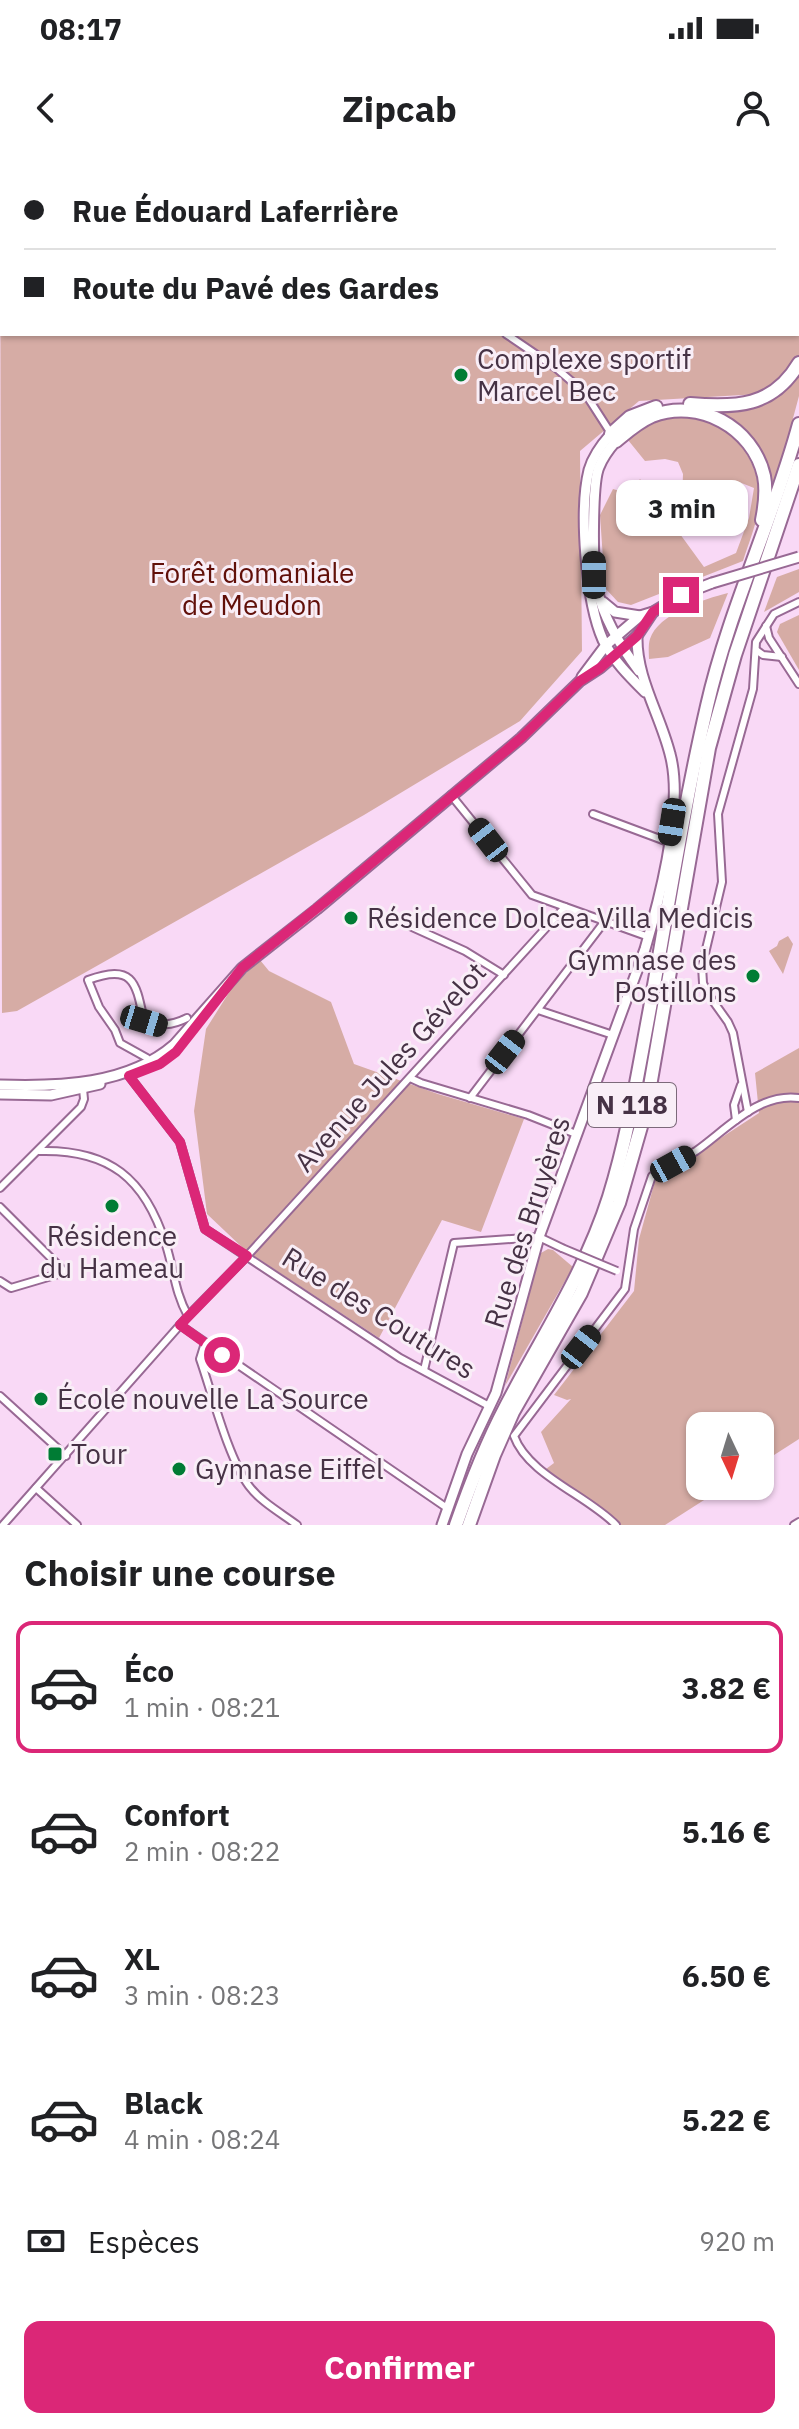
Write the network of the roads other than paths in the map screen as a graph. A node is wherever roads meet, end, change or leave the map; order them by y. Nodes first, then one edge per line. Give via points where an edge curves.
1 (509, 336) edge
2 (799, 363) edge
3 (799, 424) edge
4 (613, 437) junction
5 (799, 465) edge
6 (799, 494) edge
7 (787, 503) junction
8 (799, 557) edge
9 (753, 561) junction
10 (600, 600) junction
11 (799, 602) edge
12 (653, 612) junction
13 (640, 616) junction
14 (766, 626) junction
15 (616, 636) junction
16 (637, 636) junction
17 (761, 638) junction
18 (771, 642) junction
19 (606, 645) junction
20 (622, 649) junction
21 (756, 650) junction
22 (767, 655) junction
23 (783, 657) junction
24 (613, 658) junction
25 (756, 665) junction
26 (641, 674) junction
27 (580, 681) junction
28 (799, 684) edge
29 (650, 697) junction
30 (451, 795) junction
31 (593, 814) dead end
32 (668, 842) junction
33 (565, 907) junction
34 (605, 921) junction
35 (412, 927) dead end
36 (649, 937) junction
37 (504, 975) junction
38 (231, 979) junction
39 (538, 1010) junction
40 (187, 1018) dead end
41 (613, 1035) junction
42 (149, 1062) junction
43 (131, 1073) junction
44 (410, 1078) junction
45 (742, 1078) junction
46 (0, 1085) edge
47 (83, 1089) junction
48 (0, 1094) edge
49 (470, 1098) junction
50 (799, 1098) edge
51 (748, 1112) junction
52 (736, 1120) junction
53 (576, 1134) junction
54 (39, 1151) junction
55 (0, 1188) edge
56 (0, 1207) edge
57 (539, 1237) junction
58 (247, 1256) junction
59 (627, 1276) junction
60 (0, 1281) edge
61 (188, 1316) junction
62 (180, 1325) junction
63 (205, 1343) junction
64 (424, 1370) junction
65 (0, 1396) edge
66 (489, 1406) junction
67 (66, 1456) junction
68 (36, 1488) junction
69 (447, 1508) junction
70 (3, 1525) edge
71 (77, 1525) edge
72 (297, 1525) edge
73 (442, 1525) edge
74 (456, 1525) edge
75 (469, 1525) edge
76 (616, 1525) edge

1 - 4 street via 585,393
2 - 4 highway via 781,386 754,402 661,405 630,417
3 - 9 highway, N 118
4 - 9 highway via 672,411 708,415 740,434 759,460 766,491
4 - 10 street, Rue des Bruyères via 593,492 594,575
4 - 19 street, Rue des Bruyères via 595,455 584,494 590,598
5 - 7 highway, N 118
6 - 7 highway
7 - 75 highway, N 118 via 709,748 646,1109 619,1203 581,1293 513,1412
8 - 12 street, bridge via 712,583
9 - 74 highway, N 118 via 720,655 692,773 632,1104 609,1196 570,1291 483,1451
10 - 13 street via 615,612
10 - 15 street, Rue des Bruyères
11 - 14 street via 774,614
12 - 13 street
12 - 16 street
13 - 15 street
14 - 17 street
14 - 18 street
15 - 19 street
15 - 20 street, Rue des Bruyères
16 - 20 street
16 - 26 street, Rue des Bruyères
17 - 18 street
17 - 21 street
18 - 22 street
18 - 23 street
19 - 24 street, Rue des Bruyères
19 - 27 street
20 - 24 street
20 - 26 street, Rue des Bruyères
21 - 22 street
21 - 25 street
22 - 23 street
22 - 25 street
23 - 28 street
24 - 27 street
24 - 29 street, Rue des Bruyères
25 - 45 street via 718,814 722,882 702,966 708,994 733,1033
26 - 29 street, Rue des Bruyères
27 - 30 street
29 - 32 street, Rue des Bruyères via 673,768 675,801
30 - 33 street via 532,895
30 - 38 street
31 - 32 street
32 - 36 street, Rue des Bruyères
33 - 34 street
33 - 37 street, Avenue Jules Gévelot
34 - 36 street
34 - 39 street
35 - 37 street
36 - 41 street, Rue des Bruyères
37 - 44 street, Avenue Jules Gévelot
38 - 42 street via 174,1045
38 - 43 street via 176,1052 160,1064
39 - 41 street
39 - 49 street
40 - 42 street via 160,1026 144,1021 136,985 126,976 104,974 88,980 120,1043
41 - 53 street, Rue des Bruyères
42 - 43 street
43 - 46 street via 72,1083
43 - 47 street
43 - 58 street, Rue des Coutures via 180,1142 205,1229
44 - 49 street
44 - 58 street, Avenue Jules Gévelot
45 - 51 street
45 - 52 street via 734,1105
47 - 48 street via 51,1095
47 - 54 street via 81,1107
49 - 53 street
50 - 51 street via 771,1100
51 - 52 street
52 - 59 street via 652,1176 634,1229
53 - 57 street, Rue des Bruyères
54 - 55 street
54 - 61 street via 94,1157 131,1182 155,1217
56 - 60 street via 65,1272 11,1288
57 - 59 street, bridge
57 - 64 street via 454,1243
57 - 66 street, Rue des Bruyères via 505,1367
58 - 61 street, Avenue Jules Gévelot
58 - 64 street, Rue des Coutures
59 - 76 street via 625,1289 514,1436 537,1467
61 - 62 street, Avenue Jules Gévelot
62 - 63 street
62 - 67 street, Avenue Jules Gévelot
63 - 69 street
63 - 72 street via 200,1359 248,1485
64 - 66 street, Rue des Coutures
65 - 67 street
66 - 69 street, Rue des Bruyères
67 - 68 street, Avenue Jules Gévelot
68 - 70 street, Avenue Jules Gévelot
68 - 71 street
69 - 73 street, Rue des Bruyères

